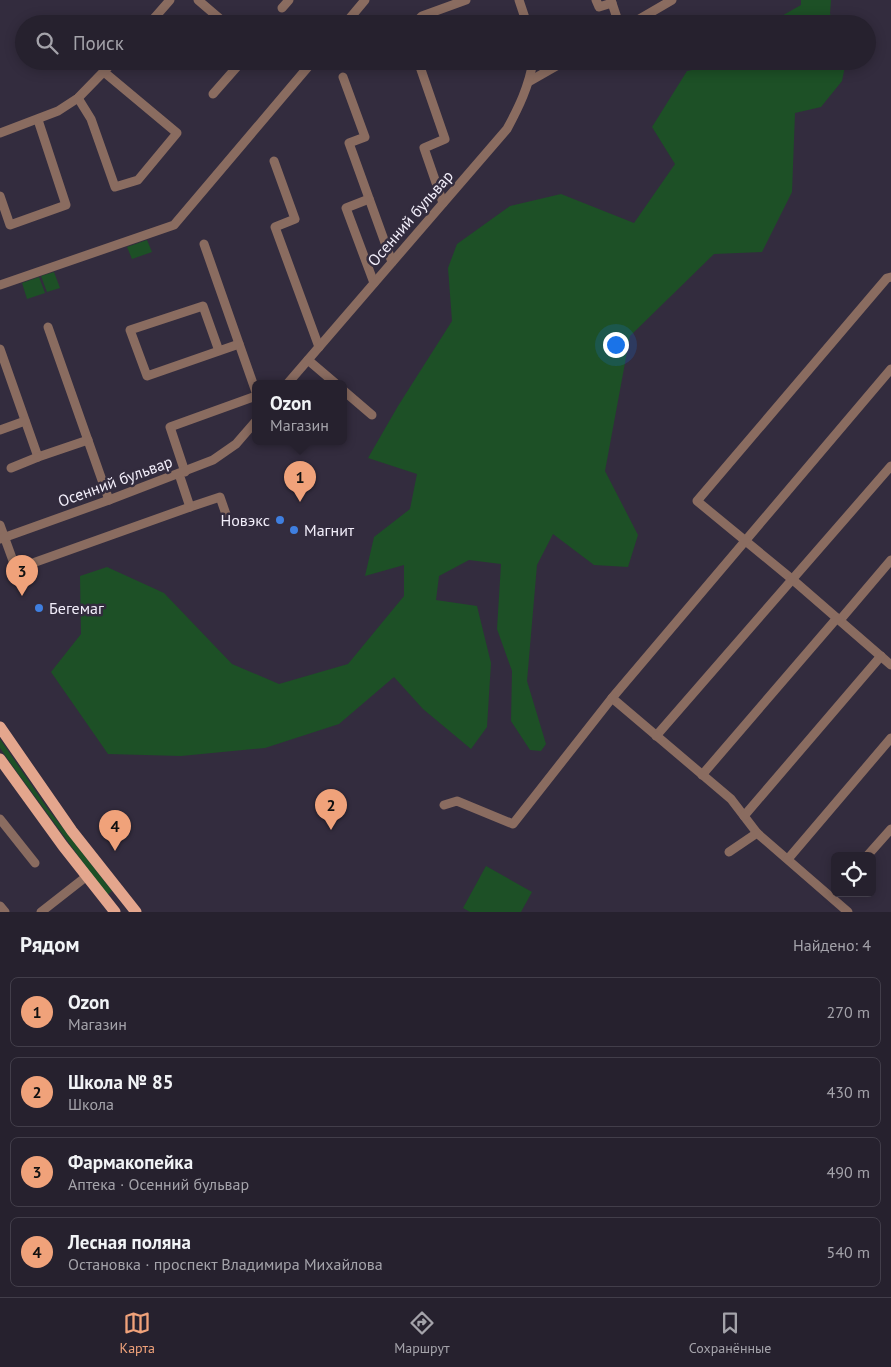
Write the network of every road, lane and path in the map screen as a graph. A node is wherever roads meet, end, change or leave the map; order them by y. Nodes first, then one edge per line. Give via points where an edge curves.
1 (170, 0) edge
2 (198, 0) edge
3 (289, 0) edge
4 (365, 0) edge
5 (466, 0) edge
6 (519, 0) edge
7 (596, 0) edge
8 (672, 0) edge
9 (611, 1) edge
10 (282, 8) dead end
11 (157, 15) edge
12 (216, 15) edge
13 (352, 15) edge
14 (425, 15) edge
15 (524, 15) edge
16 (616, 15) edge
17 (646, 15) edge
18 (234, 70) edge
19 (305, 70) edge
20 (421, 70) edge
21 (532, 70) edge
22 (550, 70) edge
23 (104, 72) joint
24 (343, 77) dead end
25 (530, 82) junction
26 (212, 94) dead end
27 (78, 98) junction
28 (38, 120) junction
29 (0, 133) edge
30 (274, 161) dead end
31 (0, 196) edge
32 (370, 200) junction
33 (443, 202) junction
34 (204, 244) dead end
35 (392, 262) junction
36 (891, 277) edge
37 (374, 283) junction
38 (0, 285) edge
39 (48, 327) dead end
40 (239, 344) junction
41 (319, 347) junction
42 (0, 349) edge
43 (219, 351) junction
44 (308, 360) junction
45 (891, 369) edge
46 (291, 380) edge
47 (331, 380) edge
48 (252, 382) edge
49 (347, 394) edge
50 (252, 396) edge
51 (372, 415) dead end
52 (25, 421) junction
53 (252, 426) edge
54 (0, 430) edge
55 (88, 440) junction
56 (38, 458) junction
57 (891, 466) edge
58 (11, 468) dead end
59 (182, 473) junction
60 (110, 500) junction
61 (190, 507) junction
62 (228, 520) dead end
63 (0, 525) edge
64 (2, 538) edge
65 (746, 540) junction
66 (891, 560) edge
67 (793, 580) junction
68 (838, 619) junction
69 (888, 660) edge
70 (612, 698) junction
71 (0, 728) edge
72 (656, 736) junction
73 (891, 738) edge
74 (0, 759) edge
75 (702, 774) junction
76 (444, 805) dead end
77 (744, 816) junction
78 (0, 819) edge
79 (891, 828) edge
80 (757, 833) junction
81 (729, 852) dead end
82 (870, 852) edge
83 (788, 859) junction
84 (35, 863) dead end
85 (87, 876) junction
86 (831, 892) edge
87 (836, 897) edge
88 (0, 906) edge
89 (4, 912) edge
90 (41, 912) edge
91 (115, 912) edge
92 (136, 912) edge
93 (848, 912) edge

1 - 11 street
2 - 12 street
3 - 10 street
4 - 13 street
5 - 14 street
6 - 15 street
7 - 9 street via 599,7
8 - 17 street
9 - 16 street
18 - 26 street
19 - 38 street via 174,226
20 - 33 street via 445,139 424,148
21 - 25 street, Осенний бульвар
22 - 25 street
23 - 27 street
23 - 27 street via 178,133 138,180 115,187 91,119
24 - 32 street via 365,137 349,143
25 - 33 street, Осенний бульвар via 507,129
27 - 28 street
28 - 29 street
28 - 31 street via 66,205 10,225
30 - 41 street via 295,219 275,227
32 - 35 street
32 - 37 street via 346,208
33 - 35 street, Осенний бульвар
34 - 40 street
35 - 37 street, Осенний бульвар
36 - 65 street via 697,501
37 - 41 street, Осенний бульвар
39 - 55 street
40 - 43 street
40 - 48 street
41 - 44 street, Осенний бульвар
42 - 52 street
43 - 43 street via 147,376 130,330 203,306
44 - 46 street, Осенний бульвар
44 - 47 street
45 - 65 street
49 - 51 street
50 - 59 street via 170,427
52 - 54 street
52 - 56 street
53 - 59 street, Осенний бульвар via 226,452
55 - 56 street
55 - 60 street
56 - 58 street
57 - 67 street
59 - 60 street, Осенний бульвар
59 - 61 street
60 - 64 street, Осенний бульвар
61 - 62 street via 220,497
61 - 64 street via 16,569
63 - 64 street
65 - 67 street
65 - 70 street
66 - 68 street
67 - 68 street
67 - 72 street
68 - 69 street
68 - 75 street
69 - 77 street
70 - 72 street
70 - 76 street via 513,824 457,802
71 - 92 main road via 72,832
72 - 75 street
73 - 83 street
74 - 85 main road
75 - 77 street via 731,799
77 - 80 street
78 - 84 street
79 - 82 street
80 - 81 street
80 - 83 street
83 - 86 street
85 - 90 street
85 - 91 main road
87 - 93 street
88 - 89 street

